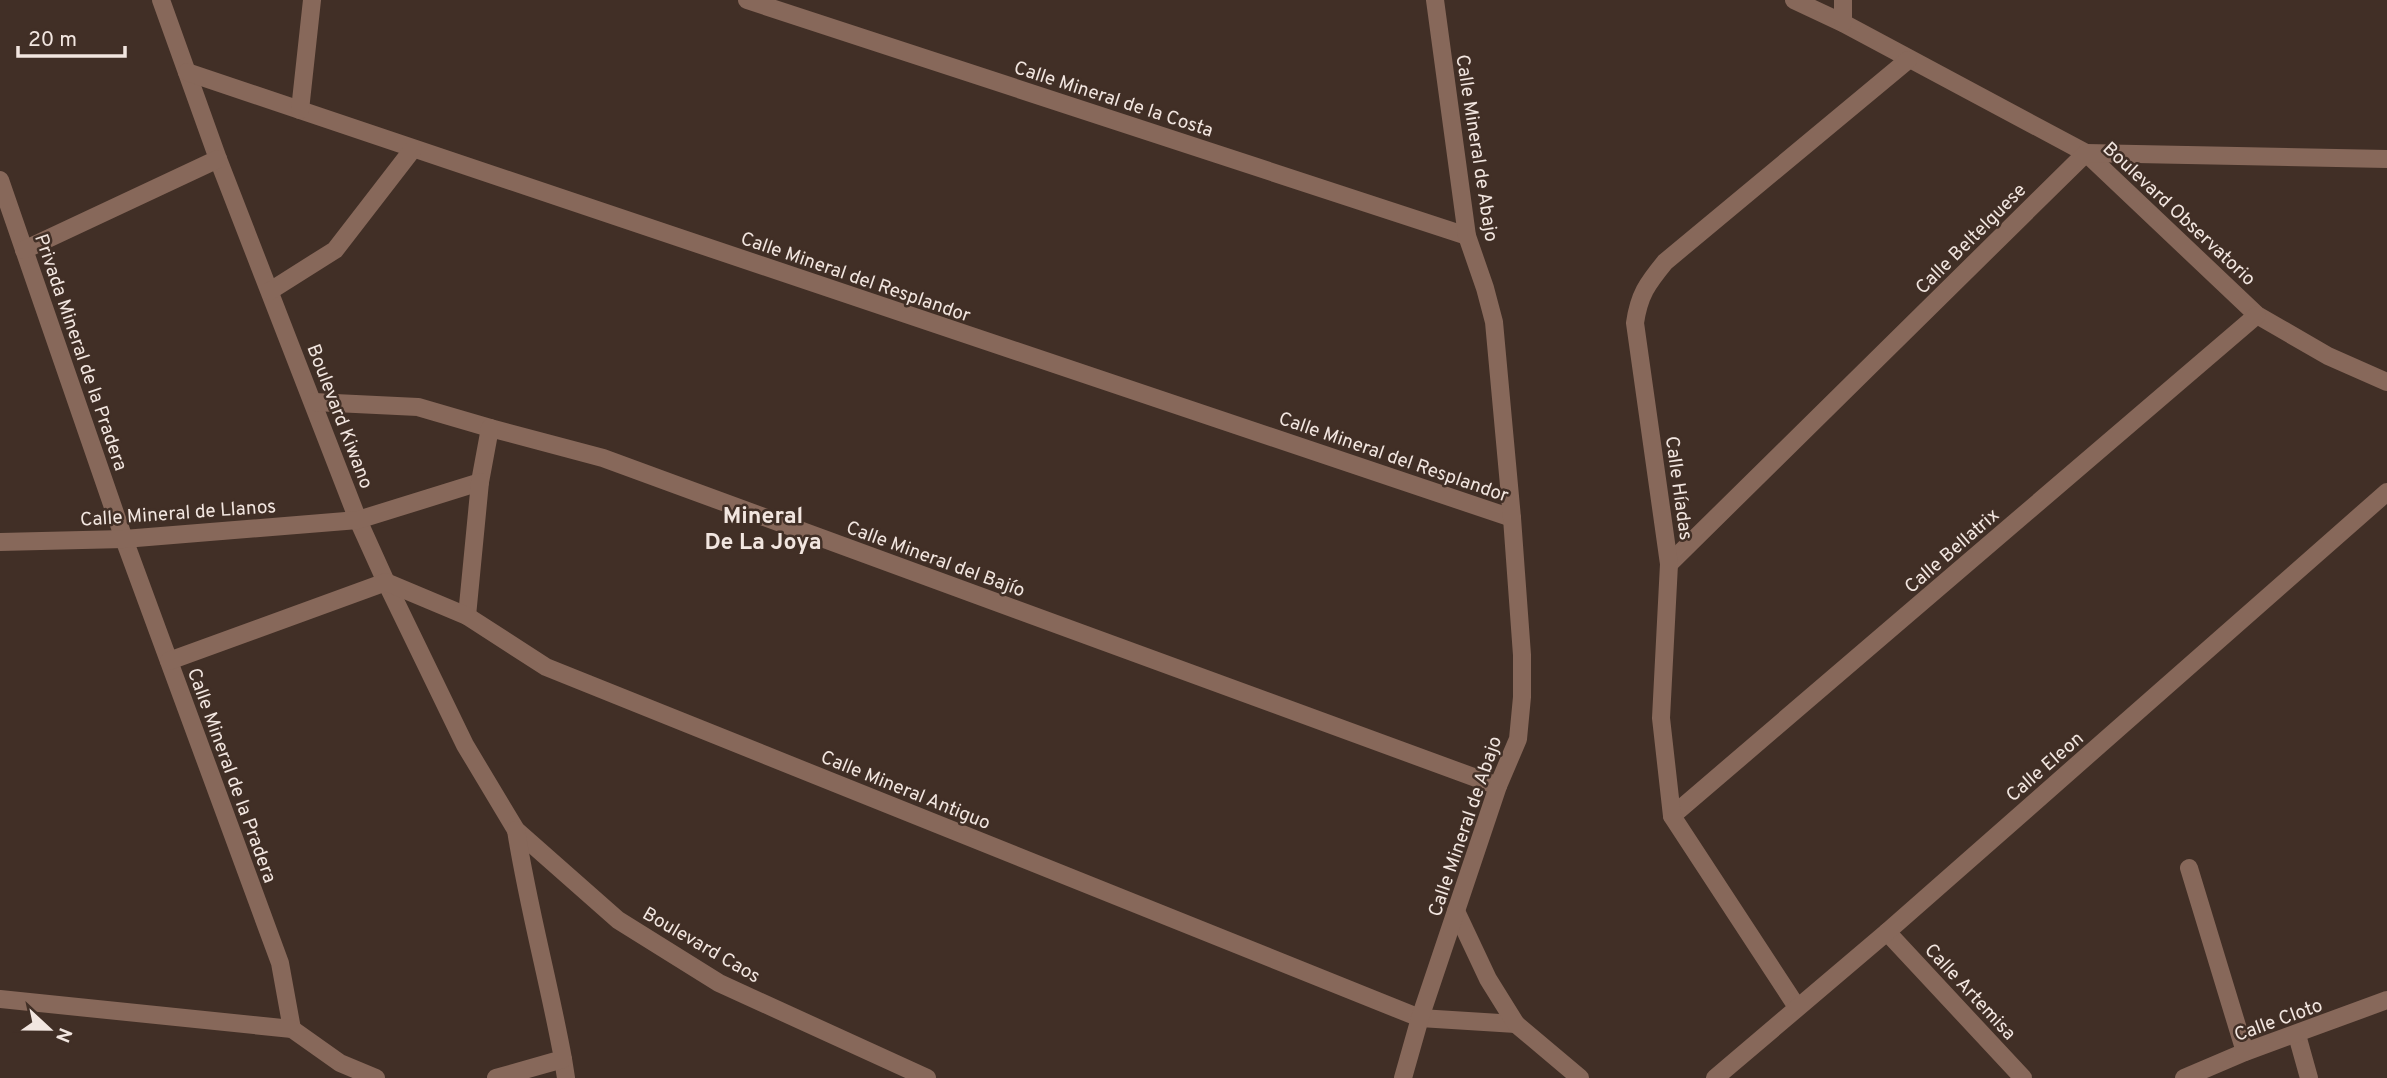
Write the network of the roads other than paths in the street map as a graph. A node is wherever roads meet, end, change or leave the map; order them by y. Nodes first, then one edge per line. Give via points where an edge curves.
1 (162, 0) edge
2 (312, 0) edge
3 (747, 0) edge
4 (1435, 0) edge
5 (1794, 0) edge
6 (1843, 0) edge
7 (1843, 23) junction
8 (1908, 60) junction
9 (187, 72) junction
10 (300, 110) junction
11 (413, 149) junction
12 (2086, 153) junction
13 (218, 159) junction
14 (2387, 159) edge
15 (0, 180) edge
16 (1467, 236) junction
17 (24, 250) junction
18 (270, 291) junction
19 (2257, 315) junction
20 (2387, 382) edge
21 (314, 402) junction
22 (490, 428) junction
23 (481, 482) junction
24 (2387, 492) edge
25 (1513, 519) junction
26 (358, 520) junction
27 (124, 538) junction
28 (0, 542) edge
29 (1669, 564) junction
30 (386, 582) junction
31 (467, 616) junction
32 (169, 661) junction
33 (1498, 786) junction
34 (1672, 816) junction
35 (516, 830) junction
36 (2189, 868) dead end
37 (1456, 911) junction
38 (1887, 932) junction
39 (0, 999) edge
40 (2387, 1000) edge
41 (1797, 1007) junction
42 (1420, 1018) junction
43 (1516, 1024) junction
44 (292, 1030) junction
45 (2297, 1035) junction
46 (2245, 1052) junction
47 (563, 1059) junction
48 (343, 1070) edge
49 (1721, 1073) edge
50 (376, 1078) edge
51 (496, 1078) edge
52 (566, 1078) edge
53 (927, 1078) edge
54 (1403, 1078) edge
55 (1580, 1078) edge
56 (2023, 1078) edge
57 (2184, 1078) edge
58 (2309, 1078) edge

1 - 9 street, Boulevard Kiwano
2 - 10 street
3 - 16 street, Calle Mineral de la Costa
4 - 16 street, Calle Mineral de Abajo
5 - 7 street, Boulevard Observatorio
6 - 7 street
7 - 8 street, Boulevard Observatorio
8 - 12 street, Boulevard Observatorio
8 - 29 street, Calle Híadas via 1665,262 1647,283 1635,323
9 - 10 street, Calle Mineral del Resplandor
9 - 13 street, Boulevard Kiwano
10 - 11 street, Calle Mineral del Resplandor
11 - 18 street via 335,250
11 - 25 street, Calle Mineral del Resplandor
12 - 14 street
12 - 19 street, Boulevard Observatorio
12 - 29 street, Calle Beltelguese
13 - 17 street
13 - 18 street, Boulevard Kiwano
15 - 17 street, Privada Mineral de la Pradera
16 - 25 street, Calle Mineral de Abajo via 1494,322
17 - 27 street, Privada Mineral de la Pradera
18 - 21 street, Boulevard Kiwano
19 - 20 street, Boulevard Observatorio via 2328,356
19 - 34 street, Calle Bellatrix
21 - 22 street, Calle Mineral del Bajío via 418,407
21 - 26 street, Boulevard Kiwano
22 - 23 street
22 - 33 street, Calle Mineral del Bajío via 603,458
23 - 26 street
23 - 31 street
24 - 38 street, Calle Eleon
25 - 33 street, Calle Mineral de Abajo via 1522,697 1518,739
26 - 27 street, Calle Mineral de Llanos
26 - 30 street, Boulevard Kiwano
27 - 28 street, Calle Mineral de Llanos
27 - 32 street, Calle Mineral de la Pradera
29 - 34 street, Calle Híadas via 1661,718
30 - 31 street, Calle Mineral Antiguo
30 - 32 street
30 - 35 street, Boulevard Kiwano via 465,745
31 - 42 street, Calle Mineral Antiguo via 546,667
32 - 44 street, Calle Mineral de la Pradera via 280,963
33 - 37 street, Calle Mineral de Abajo
34 - 41 street, Calle Híadas
35 - 47 street
35 - 53 street, Boulevard Caos via 618,919 719,983
36 - 46 street
37 - 42 street, Calle Mineral de Abajo
37 - 43 street via 1488,979
38 - 41 street, Calle Eleon
38 - 56 street, Calle Artemisa
39 - 44 street
40 - 45 street, Calle Cloto
41 - 49 street, Calle Eleon
42 - 43 street, Calle Mineral Antiguo
42 - 54 street, Calle Mineral de Abajo
43 - 55 street
44 - 48 street
45 - 46 street, Calle Cloto
45 - 58 street
46 - 57 street, Calle Cloto
47 - 51 street
47 - 52 street
48 - 50 street

